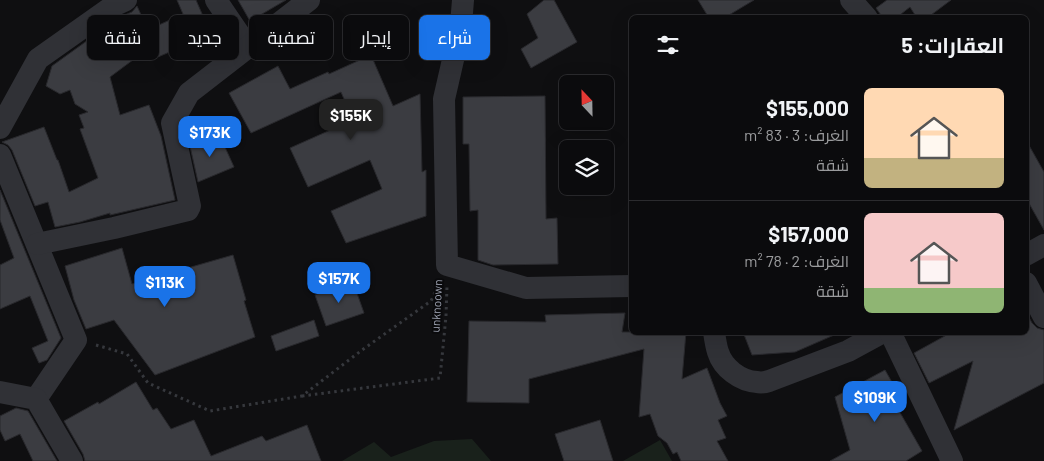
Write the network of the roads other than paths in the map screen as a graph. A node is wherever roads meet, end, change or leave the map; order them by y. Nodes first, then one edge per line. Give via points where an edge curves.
1 (216, 0) edge
2 (309, 0) edge
3 (462, 0) edge
4 (851, 0) edge
5 (116, 2) edge
6 (864, 15) edge
7 (248, 47) junction
8 (8, 99) edge
9 (0, 128) edge
10 (0, 155) edge
11 (37, 244) junction
12 (1044, 245) edge
13 (1029, 253) edge
14 (629, 286) edge
15 (1029, 289) edge
16 (1044, 317) edge
17 (715, 335) edge
18 (878, 335) edge
19 (891, 335) edge
20 (0, 392) edge
21 (36, 399) junction
22 (72, 461) edge
23 (952, 461) edge

1 - 7 street
2 - 7 street
3 - 14 street via 462,26 444,99 447,265 526,288
4 - 6 street
5 - 8 street via 38,59
7 - 11 street via 189,93 172,124 190,206 188,210
8 - 9 street
10 - 11 street
11 - 21 street via 76,340
12 - 13 street
15 - 16 street
17 - 18 street via 724,364 738,376 757,382 770,382 848,352
19 - 23 street
20 - 21 street
21 - 22 street

